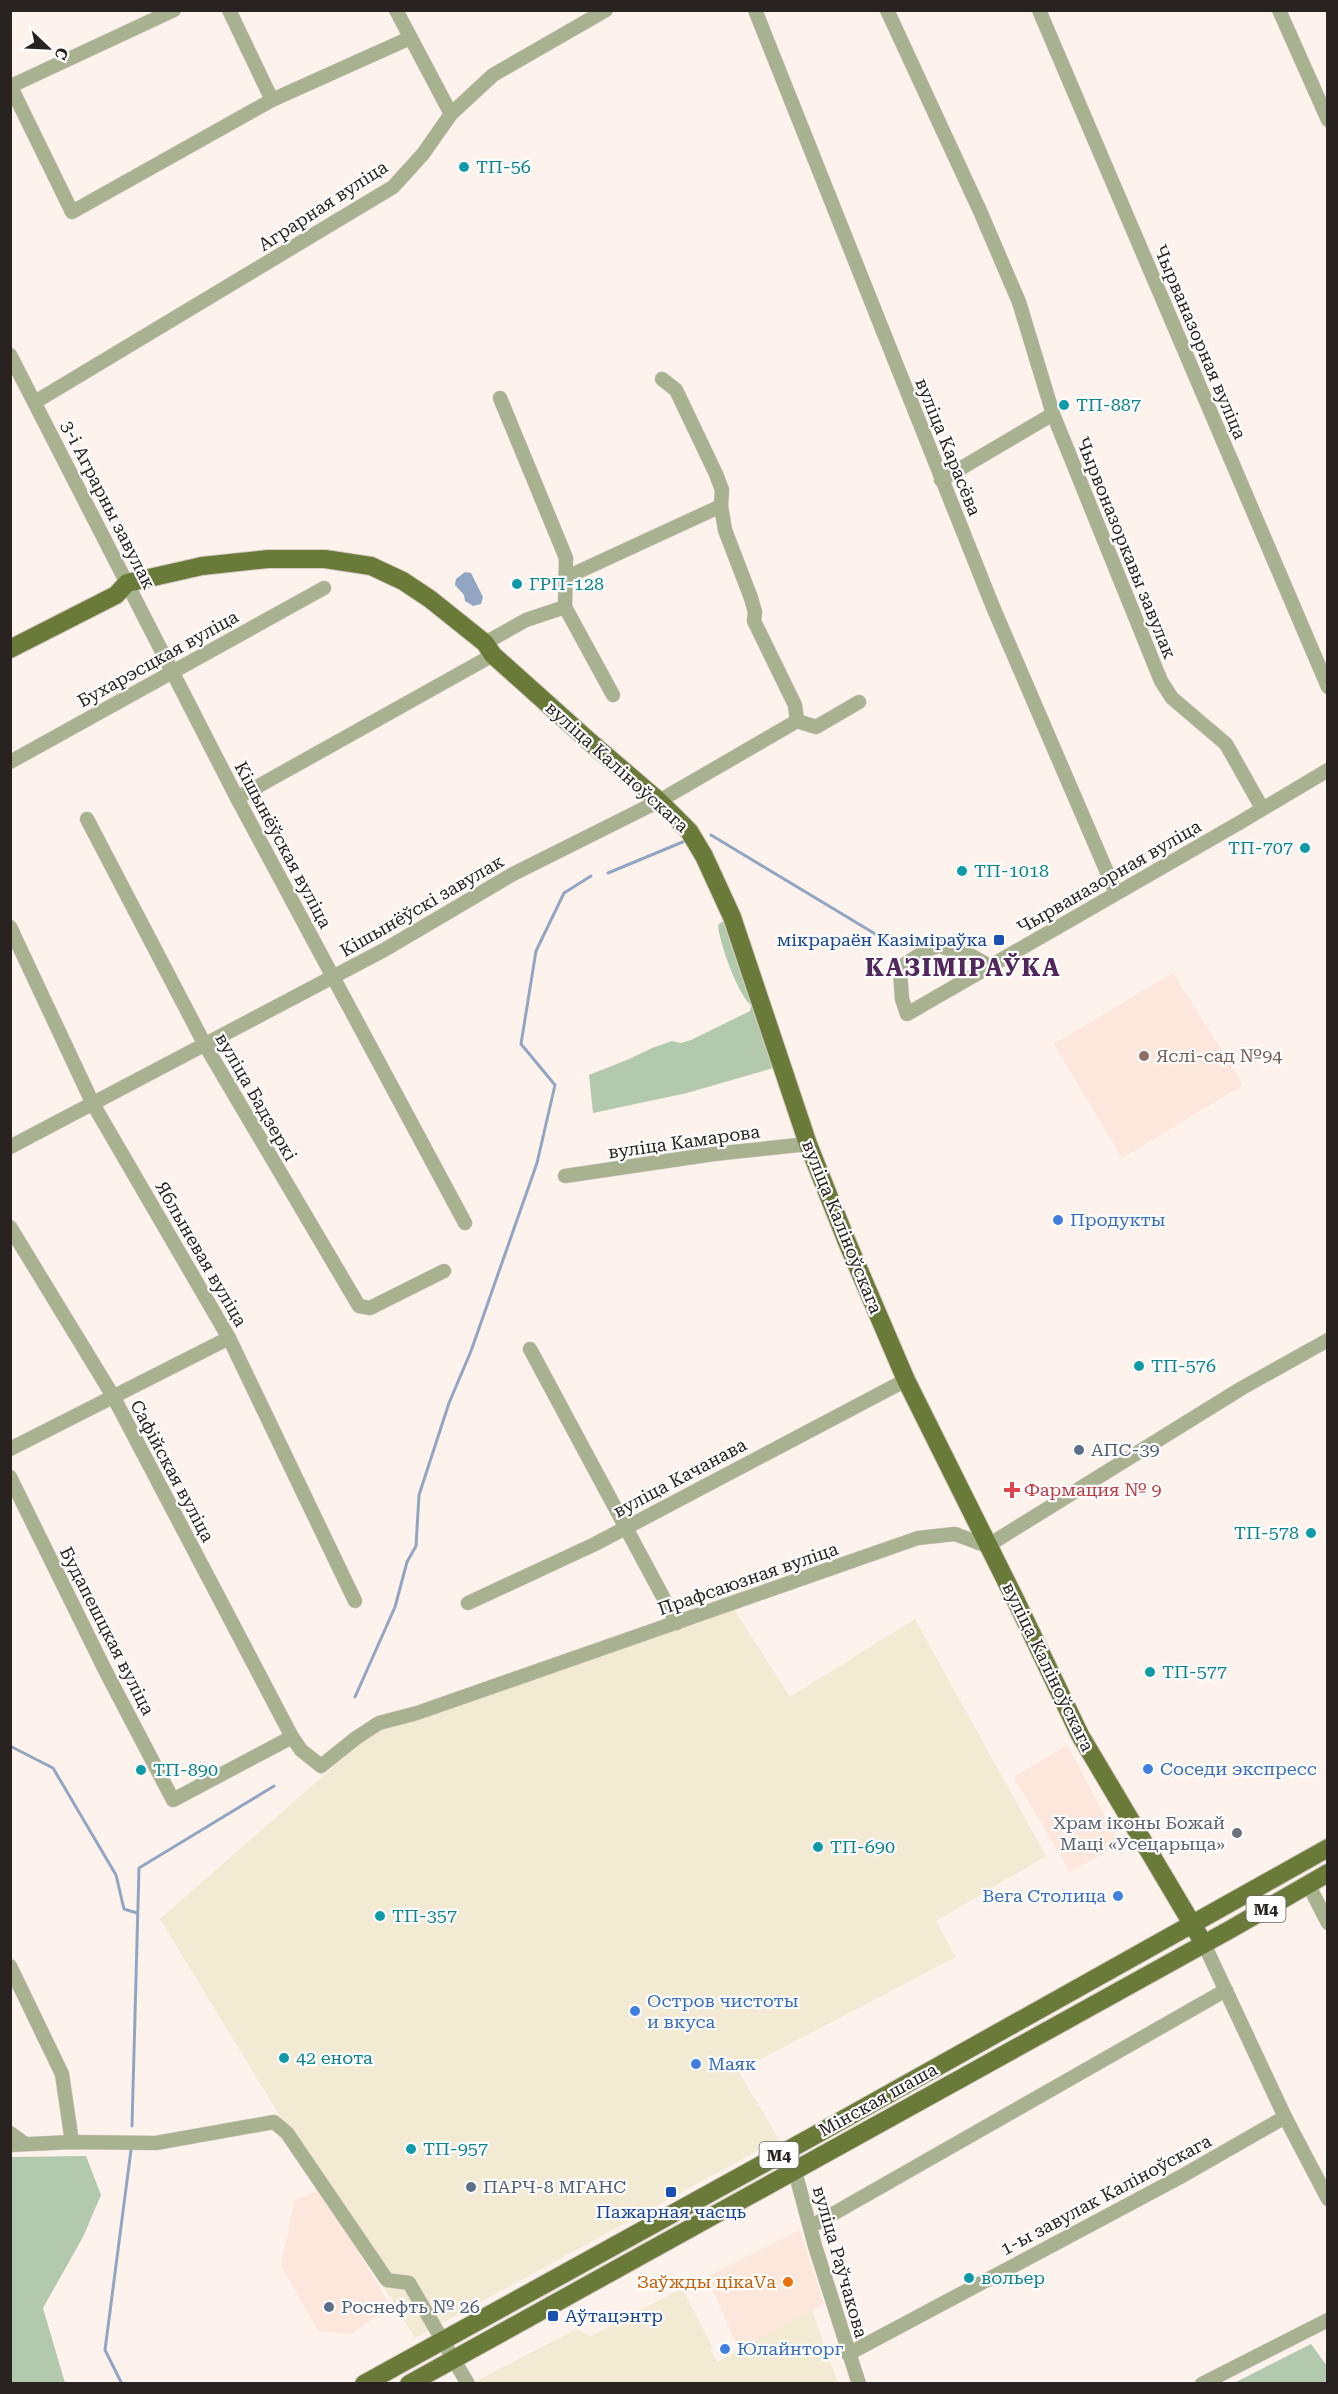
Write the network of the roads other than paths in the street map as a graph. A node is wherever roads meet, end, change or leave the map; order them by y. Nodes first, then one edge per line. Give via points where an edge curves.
1 (174, 10) edge
2 (230, 10) edge
3 (396, 10) edge
4 (606, 10) edge
5 (755, 10) edge
6 (887, 10) edge
7 (1039, 10) edge
8 (1279, 10) edge
9 (410, 38) junction
10 (11, 86) edge
11 (272, 100) junction
12 (450, 114) junction
13 (1328, 120) edge
14 (10, 355) edge
15 (662, 379) dead end
16 (500, 398) dead end
17 (35, 402) junction
18 (1053, 414) junction
19 (941, 480) junction
20 (721, 506) junction
21 (567, 577) junction
22 (127, 583) junction
23 (324, 588) dead end
24 (565, 607) junction
25 (10, 649) edge
26 (489, 649) junction
27 (173, 672) junction
28 (1328, 687) edge
29 (613, 695) dead end
30 (859, 702) dead end
31 (797, 721) junction
32 (10, 762) edge
33 (1328, 770) edge
34 (237, 798) junction
35 (659, 801) junction
36 (1262, 808) junction
37 (87, 819) dead end
38 (1116, 893) junction
39 (10, 927) edge
40 (990, 966) junction
41 (333, 978) junction
42 (205, 1045) junction
43 (93, 1104) junction
44 (808, 1144) junction
45 (10, 1147) edge
46 (565, 1176) dead end
47 (465, 1223) dead end
48 (10, 1227) edge
49 (444, 1271) dead end
50 (229, 1338) junction
51 (1328, 1340) edge
52 (530, 1349) dead end
53 (906, 1380) junction
54 (113, 1396) junction
55 (10, 1449) edge
56 (10, 1477) edge
57 (625, 1527) junction
58 (987, 1546) junction
59 (355, 1601) dead end
60 (468, 1603) dead end
61 (677, 1623) junction
62 (292, 1737) junction
63 (1328, 1848) edge
64 (1328, 1873) edge
65 (1308, 1884) junction
66 (1192, 1923) junction
67 (1328, 1923) edge
68 (1204, 1944) junction
69 (10, 1966) edge
70 (1226, 1990) junction
71 (1285, 2117) junction
72 (10, 2133) edge
73 (72, 2142) junction
74 (25, 2144) junction
75 (10, 2145) edge
76 (789, 2149) junction
77 (795, 2170) junction
78 (1328, 2199) edge
79 (810, 2227) junction
80 (1328, 2320) edge
81 (442, 2340) junction
82 (848, 2354) junction
83 (454, 2360) junction
84 (364, 2384) edge
85 (409, 2384) edge
86 (468, 2384) edge
87 (859, 2384) edge
88 (1202, 2384) edge

1 - 10 street
2 - 11 street
3 - 9 street
4 - 12 street, Аграрная вуліца via 493,75
5 - 19 street, вуліца Карасёва
6 - 18 street, Чырвоназоркавы завулак via 1019,303
7 - 28 street, Чырваназорная вуліца
8 - 13 street
9 - 11 street
9 - 12 street
10 - 11 street via 72,212
12 - 17 street, Аграрная вуліца via 423,154 393,187
14 - 17 street, 3-і Аграрны завулак
15 - 20 street via 676,390 716,474 722,490
16 - 21 street via 566,558
17 - 22 street, 3-і Аграрны завулак
18 - 19 street
18 - 36 street, Чырвоназоркавы завулак via 1161,681 1172,698 1226,744
19 - 38 street, вуліца Карасёва
20 - 21 street
20 - 31 street via 725,530 751,598 754,621 795,705
21 - 24 street
22 - 25 main road via 117,595
22 - 26 main road, вуліца Каліноўскага via 202,566 268,559 325,559 371,566 430,599
22 - 27 street, 3-і Аграрны завулак
23 - 27 street, Бухарэсцкая вуліца
24 - 26 street via 526,620
24 - 29 street
26 - 34 street
26 - 35 main road, вуліца Каліноўскага
27 - 32 street, Бухарэсцкая вуліца
27 - 34 street, Кішынёўская вуліца
30 - 31 street via 816,727
31 - 35 street, Кішынёўскі завулак
33 - 36 street, Чырваназорная вуліца
34 - 41 street, Кішынёўская вуліца
35 - 41 street, Кішынёўскі завулак via 513,874
35 - 44 main road, вуліца Каліноўскага via 689,831 732,917
36 - 38 street, Чырваназорная вуліца
37 - 42 street, вуліца Бадзеркі
38 - 40 street, Чырваназорная вуліца
39 - 43 street, Яблыневая вуліца
40 - 40 street, Чырваназорная вуліца via 907,1014 900,971 929,949 939,946
41 - 42 street, Кішынёўскі завулак
41 - 47 street, Кішынёўская вуліца
42 - 43 street
42 - 49 street, вуліца Бадзеркі via 359,1306 370,1308
43 - 45 street
43 - 50 street, Яблыневая вуліца
44 - 46 street, вуліца Камарова
44 - 53 main road, вуліца Каліноўскага
48 - 54 street, Сафійская вуліца
50 - 54 street
50 - 59 street, Яблыневая вуліца
51 - 58 street via 1242,1388
52 - 57 street
53 - 57 street, вуліца Качанава
53 - 58 main road, вуліца Каліноўскага
54 - 55 street
54 - 62 street, Сафійская вуліца
56 - 62 street, Будапешцкая вуліца via 173,1800
57 - 60 street, вуліца Качанава
57 - 61 street
58 - 61 street, Прафсаюзная вуліца via 955,1534 918,1538
58 - 66 main road, вуліца Каліноўскага via 1080,1736
61 - 62 street, Прафсаюзная вуліца via 380,1723 321,1766
63 - 66 main road, Мінская шаша / М4
64 - 65 main road, Мінская шаша / М4
65 - 67 street
65 - 68 main road, Мінская шаша / М4
66 - 68 main road, вуліца Каліноўскага
66 - 76 main road, Мінская шаша / М4
68 - 70 street, вуліца Каліноўскага
68 - 77 main road, Мінская шаша / М4
69 - 73 street via 62,2074
70 - 71 street, вуліца Каліноўскага
70 - 79 street
71 - 78 street, вуліца Каліноўскага
71 - 82 street, 1-ы завулак Каліноўскага
72 - 74 street
73 - 74 street
73 - 81 street via 156,2143 274,2122 288,2133 387,2280 409,2283
74 - 75 street
76 - 77 street, вуліца Раўчакова
76 - 81 main road, Мінская шаша / М4
77 - 79 street, вуліца Раўчакова
77 - 83 main road, Мінская шаша / М4
79 - 82 street, вуліца Раўчакова
80 - 88 street
81 - 83 street
81 - 84 main road, Мінская шаша / М4
82 - 87 street, вуліца Раўчакова
83 - 85 main road, Мінская шаша / М4
83 - 86 street

